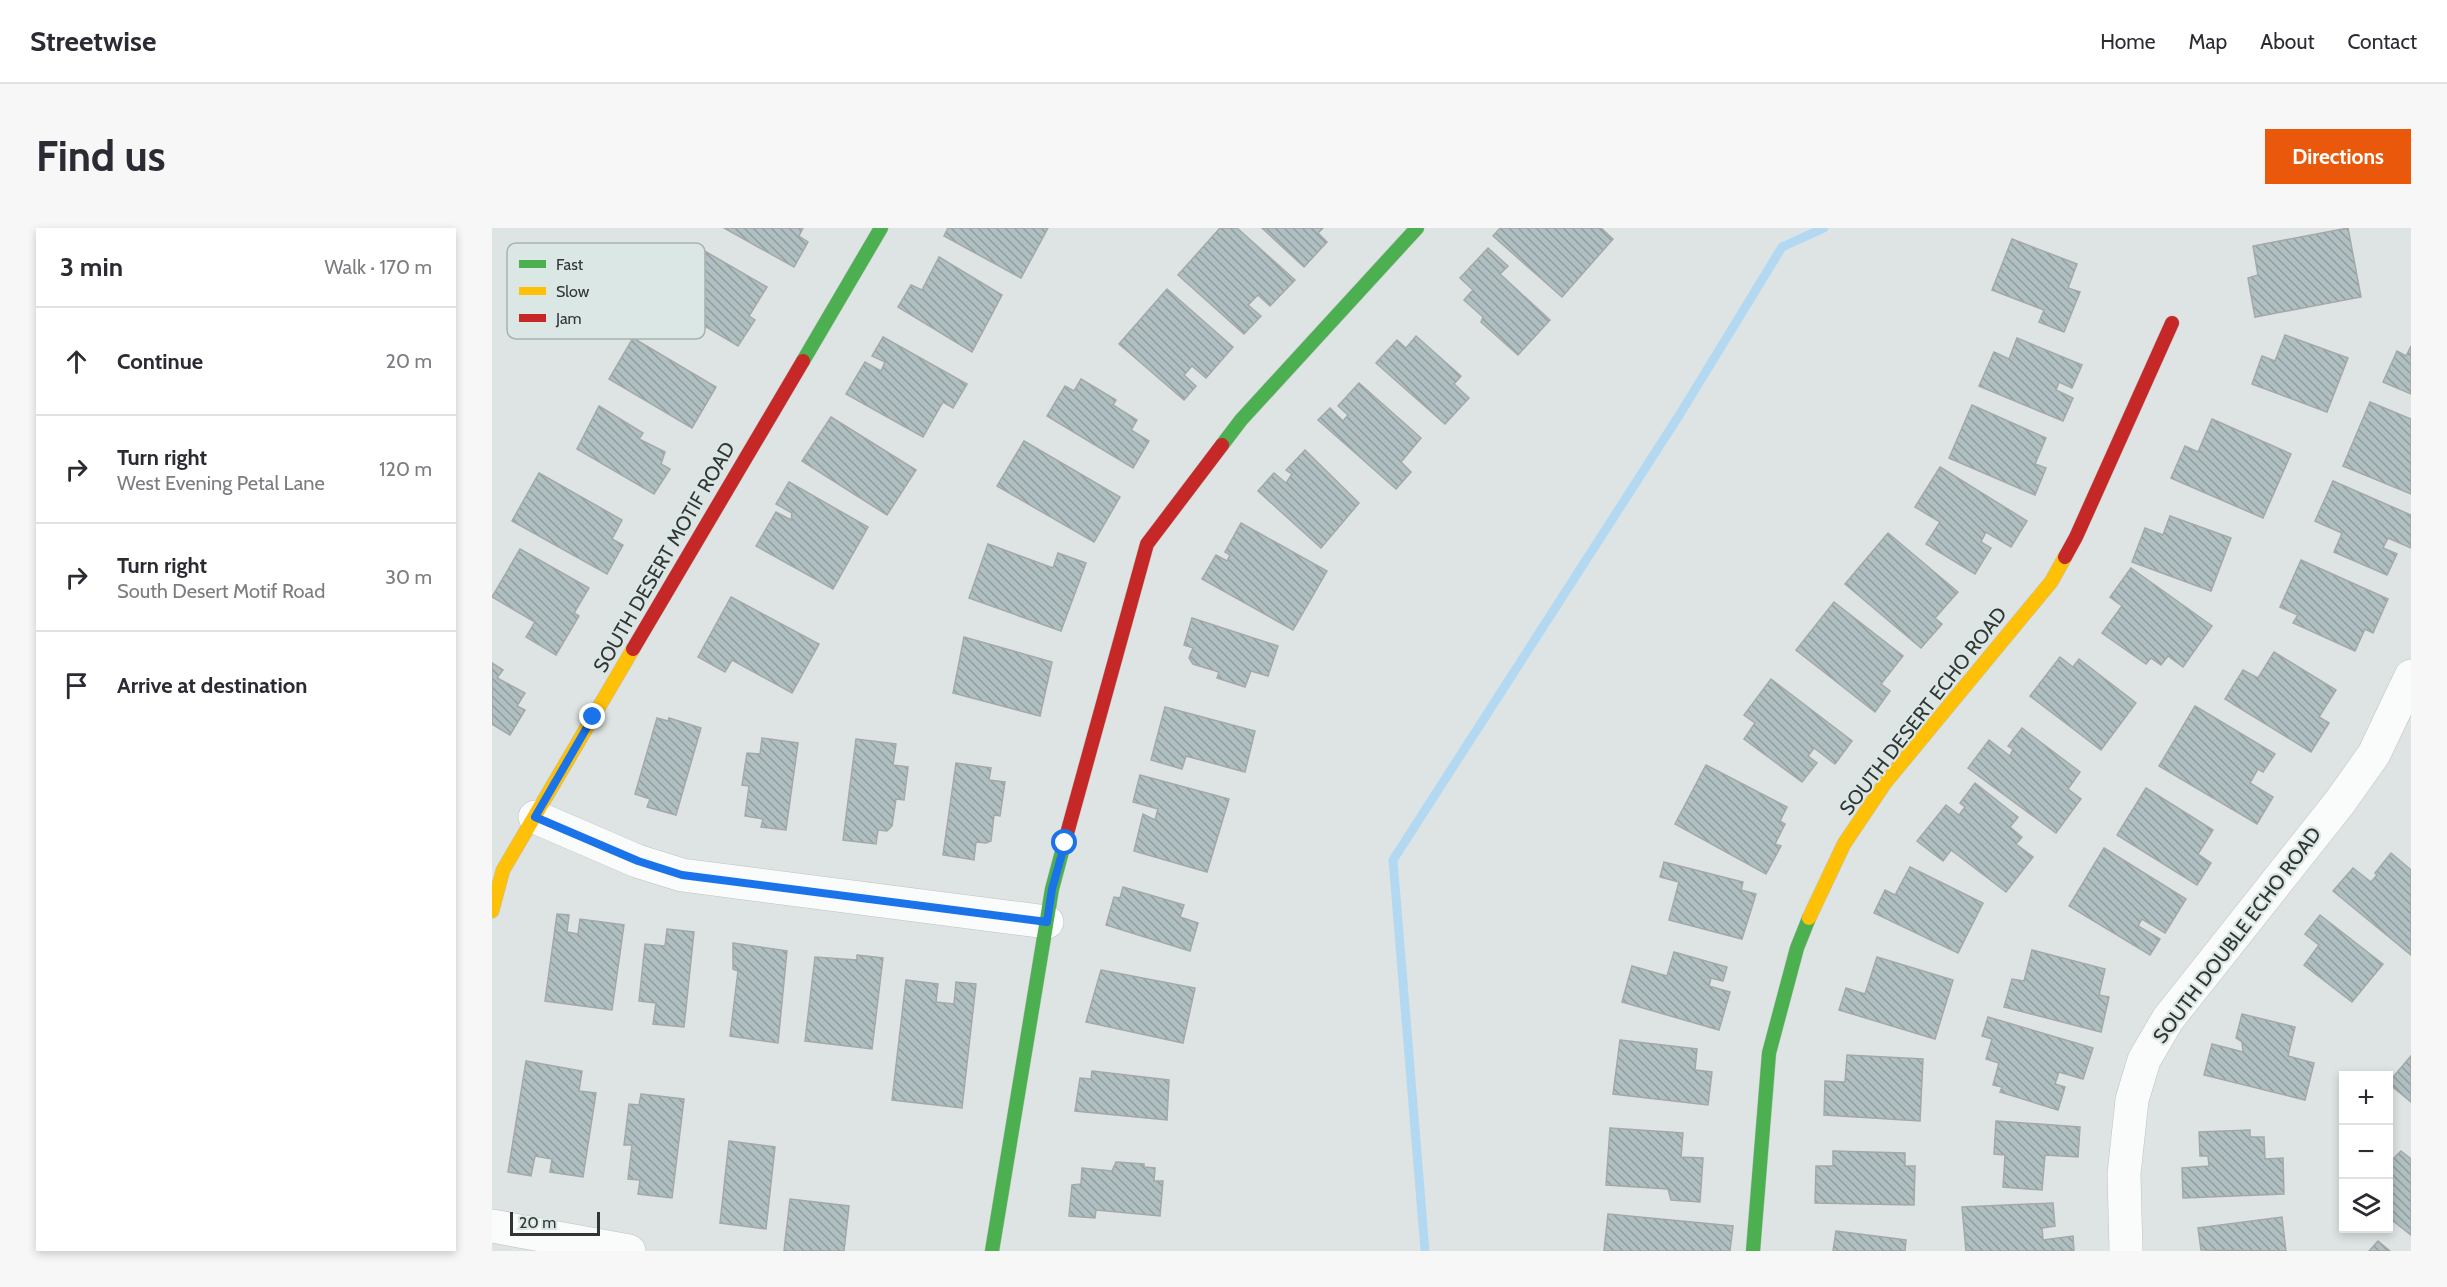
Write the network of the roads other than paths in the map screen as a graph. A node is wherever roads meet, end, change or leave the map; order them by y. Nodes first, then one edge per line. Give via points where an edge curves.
1 (881, 228) edge
2 (1417, 228) edge
3 (2172, 323) dead end
4 (2411, 676) edge
5 (535, 817) junction
6 (492, 911) edge
7 (1047, 922) junction
8 (492, 1226) edge
9 (629, 1251) edge
10 (992, 1251) edge
11 (1753, 1251) edge
12 (2126, 1251) edge

1 - 5 street, SOUTH DESERT MOTIF ROAD
2 - 7 street via 1241,420 1147,544 1052,889
3 - 11 street, SOUTH DESERT ECHO ROAD via 2076,537 2051,582 1885,783 1844,844 1806,923 1769,1053
4 - 12 street, SOUTH DOUBLE ECHO ROAD via 2374,754 2168,1019 2144,1060 2132,1100 2124,1174
5 - 6 street, SOUTH DESERT MOTIF ROAD via 503,870
5 - 7 street via 638,861 682,875
7 - 10 street
8 - 9 street

